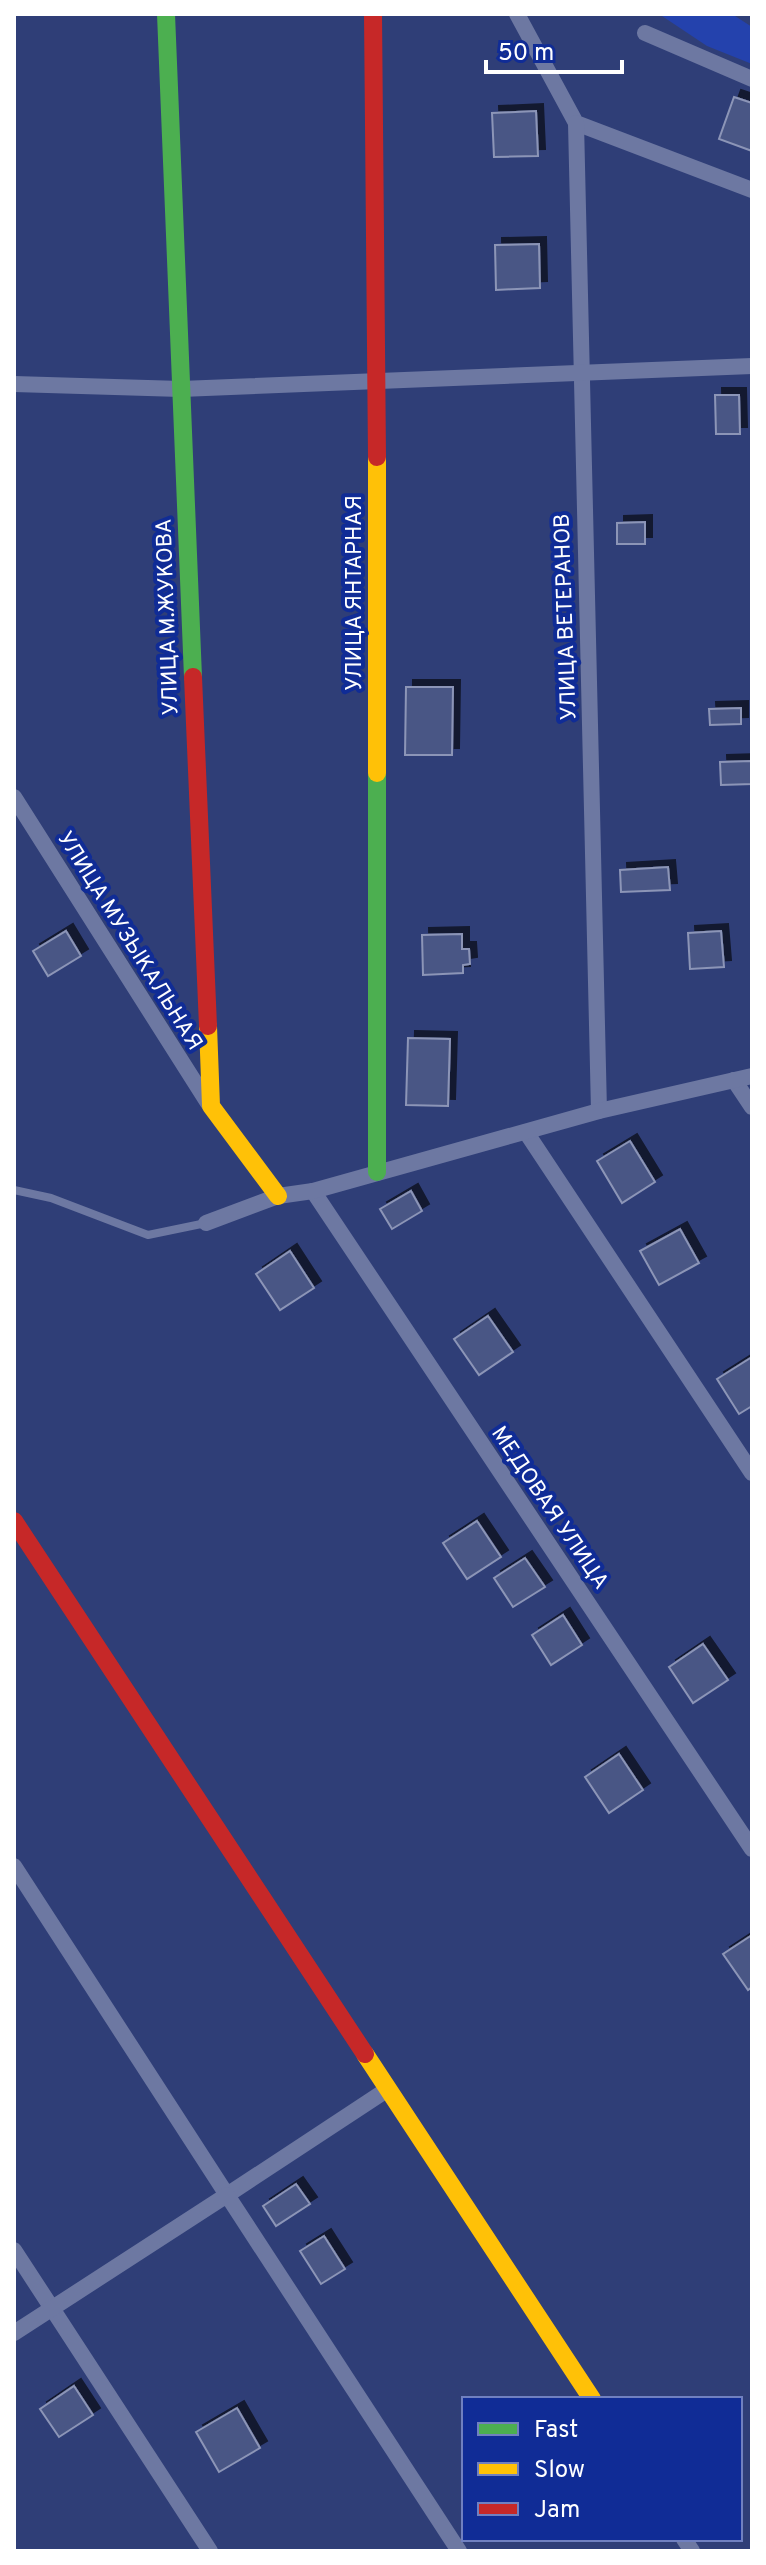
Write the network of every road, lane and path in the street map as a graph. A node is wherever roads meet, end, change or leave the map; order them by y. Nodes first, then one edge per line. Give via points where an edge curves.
1 (166, 14) edge
2 (373, 14) edge
3 (517, 14) edge
4 (645, 33) dead end
5 (752, 79) edge
6 (576, 123) junction
7 (752, 190) edge
8 (752, 366) edge
9 (579, 370) junction
10 (377, 379) junction
11 (14, 384) edge
12 (181, 389) junction
13 (14, 797) edge
14 (752, 1076) edge
15 (734, 1080) junction
16 (211, 1106) junction
17 (752, 1107) edge
18 (599, 1111) junction
19 (526, 1132) junction
20 (377, 1172) junction
21 (14, 1190) edge
22 (313, 1191) junction
23 (278, 1196) junction
24 (206, 1223) joint
25 (752, 1473) edge
26 (14, 1521) edge
27 (752, 1849) edge
28 (14, 1866) edge
29 (388, 2089) junction
30 (227, 2195) junction
31 (14, 2250) edge
32 (52, 2308) junction
33 (14, 2333) edge
34 (591, 2397) edge
35 (210, 2551) edge
36 (459, 2551) edge

1 - 12 street, УЛИЦА М.ЖУКОВА
2 - 10 street, УЛИЦА ЯНТАРНАЯ
3 - 6 street
4 - 5 street
6 - 7 street
6 - 9 street, УЛИЦА ВЕТЕРАНОВ
8 - 9 street
9 - 10 street
9 - 18 street, УЛИЦА ВЕТЕРАНОВ
10 - 12 street
10 - 20 street, УЛИЦА ЯНТАРНАЯ
11 - 12 street
12 - 16 street, УЛИЦА М.ЖУКОВА
13 - 16 street, УЛИЦА МУЗЫКАЛЬНАЯ
14 - 15 street
15 - 17 street
15 - 18 street
16 - 23 street
18 - 19 street
19 - 20 street
19 - 25 street
20 - 22 street
21 - 24 lane via 51,1198 148,1235
22 - 23 street
22 - 27 street, МЕДОВАЯ УЛИЦА
23 - 24 street
26 - 29 street
28 - 30 street
29 - 30 street
29 - 34 street
30 - 32 street
30 - 36 street
31 - 32 street
32 - 33 street
32 - 35 street

